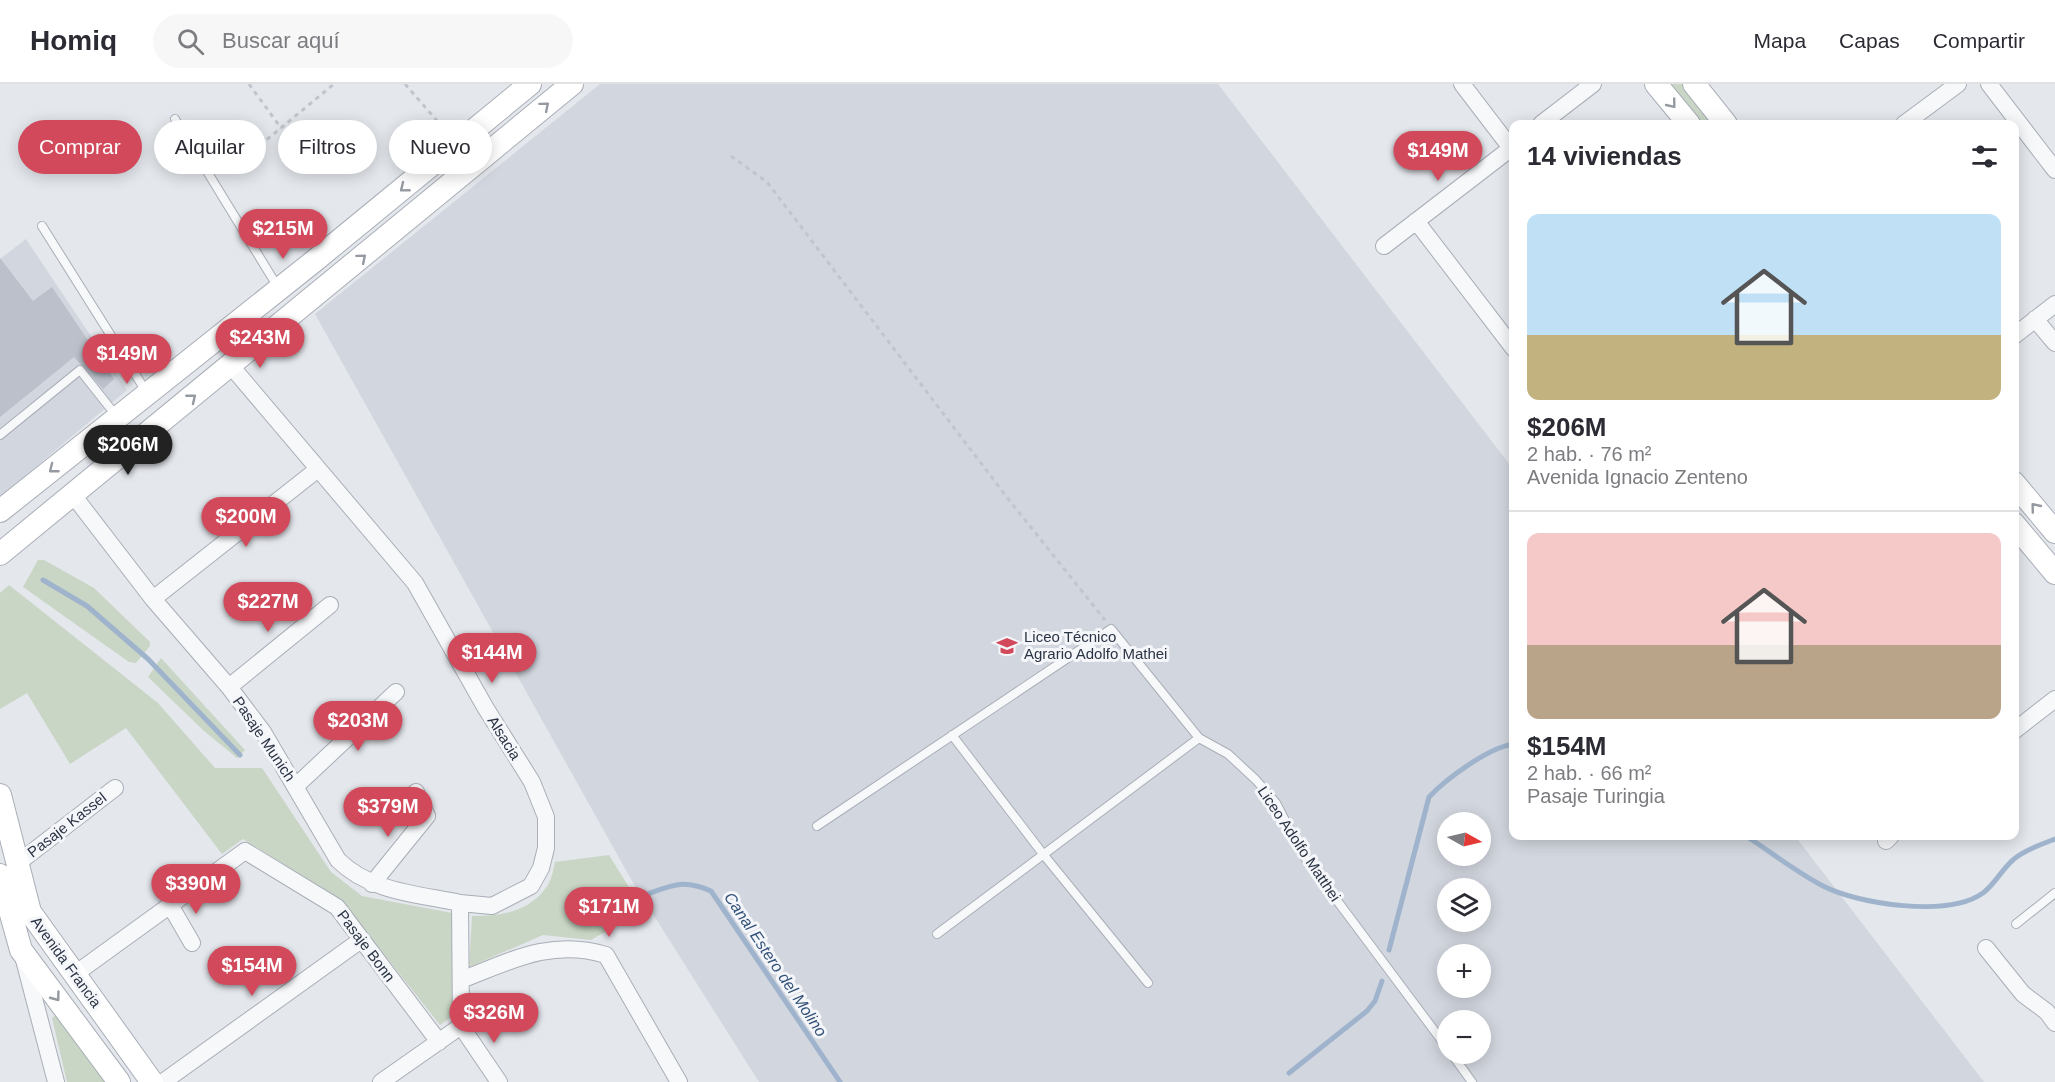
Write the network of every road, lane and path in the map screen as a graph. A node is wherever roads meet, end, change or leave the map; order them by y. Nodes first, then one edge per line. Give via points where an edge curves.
1 (249, 84) edge
2 (334, 84) edge
3 (405, 84) edge
4 (530, 84) edge
5 (572, 84) edge
6 (1462, 84) edge
7 (1593, 84) edge
8 (1656, 84) edge
9 (1694, 84) edge
10 (1958, 84) edge
11 (1989, 84) edge
12 (175, 119) dead end
13 (291, 120) edge
14 (437, 120) edge
15 (486, 120) edge
16 (1546, 120) edge
17 (1686, 120) edge
18 (1723, 120) edge
19 (1909, 120) edge
20 (2017, 120) edge
21 (2019, 123) edge
22 (278, 124) edge
23 (278, 130) edge
24 (266, 140) edge
25 (1509, 143) edge
26 (1509, 151) edge
27 (732, 156) dead end
28 (2055, 170) edge
29 (420, 174) edge
30 (1416, 221) junction
31 (42, 226) dead end
32 (1384, 246) dead end
33 (279, 289) junction
34 (2055, 304) edge
35 (291, 316) junction
36 (2035, 319) junction
37 (2019, 332) edge
38 (1509, 342) edge
39 (2055, 342) edge
40 (231, 366) junction
41 (148, 394) junction
42 (118, 418) junction
43 (0, 435) edge
44 (318, 469) junction
45 (2019, 489) edge
46 (73, 495) junction
47 (0, 511) edge
48 (2019, 530) edge
49 (2055, 532) edge
50 (0, 554) edge
51 (2055, 573) edge
52 (153, 599) junction
53 (330, 605) dead end
54 (1111, 629) junction
55 (229, 687) junction
56 (396, 692) dead end
57 (2055, 699) edge
58 (2019, 727) edge
59 (952, 735) junction
60 (1199, 738) junction
61 (296, 786) junction
62 (115, 788) dead end
63 (416, 792) dead end
64 (0, 795) edge
65 (817, 826) dead end
66 (5, 831) edge
67 (1043, 854) junction
68 (9, 869) edge
69 (372, 884) junction
70 (2055, 893) edge
71 (460, 903) junction
72 (170, 905) junction
73 (2016, 924) dead end
74 (937, 934) dead end
75 (361, 940) junction
76 (192, 943) dead end
77 (1986, 948) dead end
78 (21, 950) junction
79 (75, 974) junction
80 (460, 980) junction
81 (1148, 983) dead end
82 (2055, 1023) edge
83 (461, 1026) junction
84 (1437, 1034) edge
85 (119, 1035) junction
86 (439, 1042) junction
87 (98, 1053) junction
88 (1459, 1064) edge
89 (56, 1082) edge
90 (119, 1082) edge
91 (153, 1082) edge
92 (163, 1082) edge
93 (381, 1082) edge
94 (499, 1082) edge
95 (679, 1082) edge
96 (1472, 1082) edge

1 - 22 path
2 - 13 path
3 - 14 path
4 - 15 main road
35 -> 5 main road
6 - 25 street
7 - 16 street
8 -> 17 main road
9 - 18 main road
10 - 19 street
11 - 20 street
12 - 33 lane
21 - 28 street
23 - 24 path
26 - 30 street
27 - 54 path via 767,182
29 -> 33 main road
30 - 32 street
30 - 38 street
31 - 41 lane
33 - 35 main road
33 - 41 main road
34 - 36 street
35 - 40 main road
36 - 37 street
36 - 39 street
40 - 44 street, Alsacia
46 -> 40 main road
41 - 42 main road
42 - 43 lane via 80,370
42 -> 47 main road
44 - 52 street
44 - 71 street, Alsacia via 415,583 532,782 546,817 546,848 531,886 492,906
49 -> 45 main road
46 - 50 main road
46 - 52 street, Pasaje Munich
48 - 51 main road
52 - 55 street, Pasaje Munich
53 - 55 street
54 - 59 lane
54 - 60 lane, Liceo Adolfo Matthei
55 - 61 street, Pasaje Munich
56 - 61 street
57 - 58 street
59 - 65 lane
59 - 67 lane
60 - 67 lane
60 - 84 lane, Liceo Adolfo Matthei via 1228,754 1275,803 1303,855
61 - 69 street, Pasaje Munich via 338,860 352,874
62 - 68 street, Pasaje Kassel
63 - 69 street via 427,816
64 - 66 main road, Avenida Francia
66 - 68 main road, Avenida Francia
67 - 74 lane
67 - 81 lane
68 - 78 main road, Avenida Francia
68 - 79 main road, Avenida Francia via 30,912
69 - 71 street, Pasaje Munich
70 - 73 lane
71 - 80 street
72 - 75 street, Pasaje Bonn via 245,850 337,907
72 - 76 street
72 - 79 street
75 - 86 street, Pasaje Bonn
75 - 92 street
77 - 82 street via 2023,994
78 -> 87 main road, Avenida Francia
78 - 89 street
79 - 85 main road, Avenida Francia
80 - 83 street
80 - 95 street via 536,951 584,948 606,955
83 - 86 street
83 - 94 street
85 - 87 main road
85 - 91 main road, Avenida Francia
86 - 93 street
87 - 90 main road, Avenida Francia
88 - 96 lane

